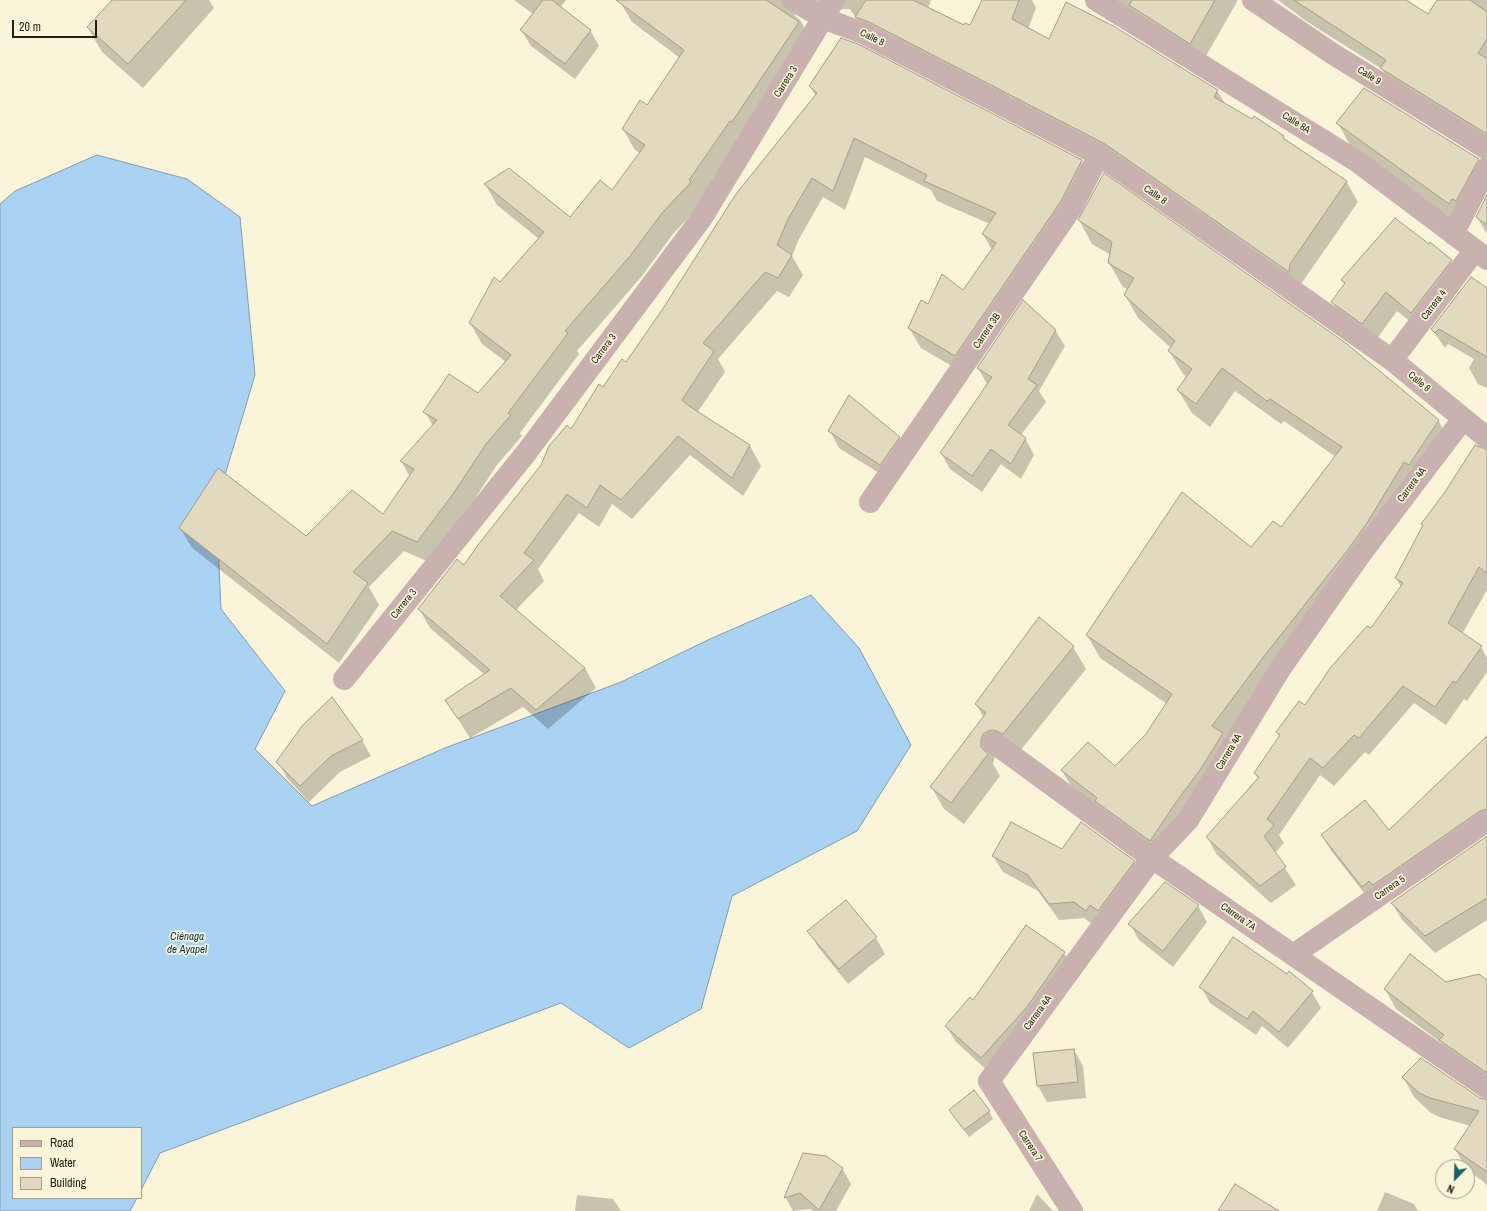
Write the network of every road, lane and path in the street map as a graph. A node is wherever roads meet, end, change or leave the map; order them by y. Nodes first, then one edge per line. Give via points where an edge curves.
1 (793, 0) edge
2 (1096, 0) edge
3 (1253, 0) edge
4 (1121, 6) edge
5 (830, 9) edge
6 (1487, 149) edge
7 (1099, 156) junction
8 (1487, 168) edge
9 (1453, 234) junction
10 (1481, 255) edge
11 (1392, 360) junction
12 (1463, 419) junction
13 (1487, 438) edge
14 (870, 502) dead end
15 (344, 678) dead end
16 (993, 742) dead end
17 (1487, 821) edge
18 (1152, 858) junction
19 (1293, 955) junction
20 (989, 1081) joint
21 (1487, 1088) edge
22 (1072, 1211) edge

1 - 5 street, Calle 8
2 - 4 street, Calle 8A
3 - 6 street, Calle 9 via 1333,54
4 - 9 street, Calle 8A via 1358,162
5 - 7 street, Calle 8 via 863,33
5 - 15 street, Carrera 3 via 701,219 526,454
7 - 11 street, Calle 8
7 - 14 street, Carrera 3B via 1072,207
8 - 9 street
9 - 10 street, Calle 8A
10 - 11 street, Carrera 4
11 - 12 street, Calle 8
12 - 13 street, Calle 8
12 - 18 street, Carrera 4A via 1362,552 1280,669 1188,820
16 - 18 street, Carrera 7A
17 - 19 street, Carrera 5
18 - 19 street, Carrera 7A
18 - 20 street, Carrera 4A
19 - 21 street, Carrera 7A
20 - 22 street, Carrera 7

